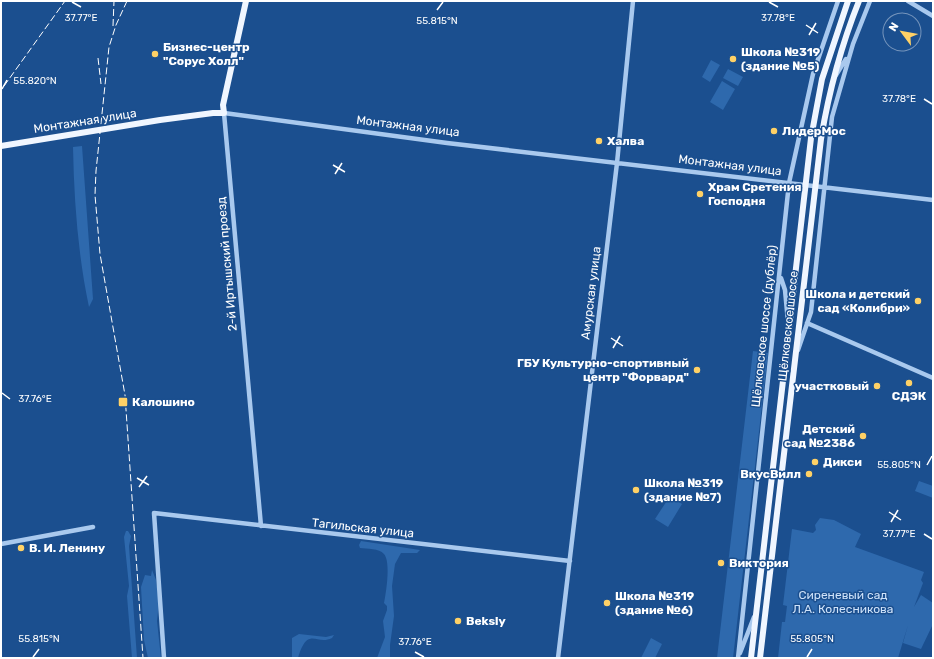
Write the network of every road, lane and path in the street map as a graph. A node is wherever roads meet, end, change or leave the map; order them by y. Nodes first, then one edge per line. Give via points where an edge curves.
1 (246, 1) edge
2 (634, 1) edge
3 (838, 1) edge
4 (848, 1) edge
5 (859, 1) edge
6 (870, 1) edge
7 (908, 1) edge
8 (933, 16) edge
9 (851, 52) junction
10 (832, 82) junction
11 (224, 113) junction
12 (1, 146) edge
13 (617, 163) junction
14 (789, 183) junction
15 (805, 185) junction
16 (815, 186) junction
17 (823, 187) junction
18 (933, 200) edge
19 (780, 275) junction
20 (807, 323) junction
21 (788, 328) junction
22 (794, 367) junction
23 (933, 378) edge
24 (261, 526) junction
25 (93, 527) dead end
26 (1, 544) edge
27 (570, 561) junction
28 (756, 608) junction
29 (164, 658) edge
30 (558, 658) edge
31 (738, 658) edge
32 (750, 658) edge
33 (760, 658) edge

1 - 11 main road, 2-й Иртышский проезд via 223,105
2 - 13 street, Амурская улица
3 - 14 street, Щёлковское шоссе (дублёр) via 813,74
4 - 15 main road, Щёлковское шоссе via 830,51 818,98
5 - 10 main road, Щёлковское шоссе
6 - 9 street
7 - 8 street
9 - 10 street
9 - 17 street via 832,117
10 - 16 main road, Щёлковское шоссе
11 - 12 main road, Монтажная улица via 160,120
11 - 13 street, Монтажная улица
11 - 24 street, 2-й Иртышский проезд
13 - 14 street, Монтажная улица
13 - 27 street, Амурская улица
14 - 15 street, Монтажная улица
14 - 19 street, Щёлковское шоссе (дублёр)
15 - 16 street, Монтажная улица
15 - 21 main road, Щёлковское шоссе
16 - 17 street, Монтажная улица
16 - 22 main road, Щёлковское шоссе
17 - 18 street, Монтажная улица
17 - 20 street
19 - 21 street via 785,290
19 - 31 street, Щёлковское шоссе (дублёр)
20 - 22 street
20 - 23 street
21 - 28 main road, Щёлковское шоссе
22 - 33 main road, Щёлковское шоссе
24 - 27 street, Тагильская улица
24 - 29 street, Тагильская улица via 154,513
25 - 26 street
27 - 30 street, Амурская улица
28 - 31 street
28 - 32 main road, Щёлковское шоссе

